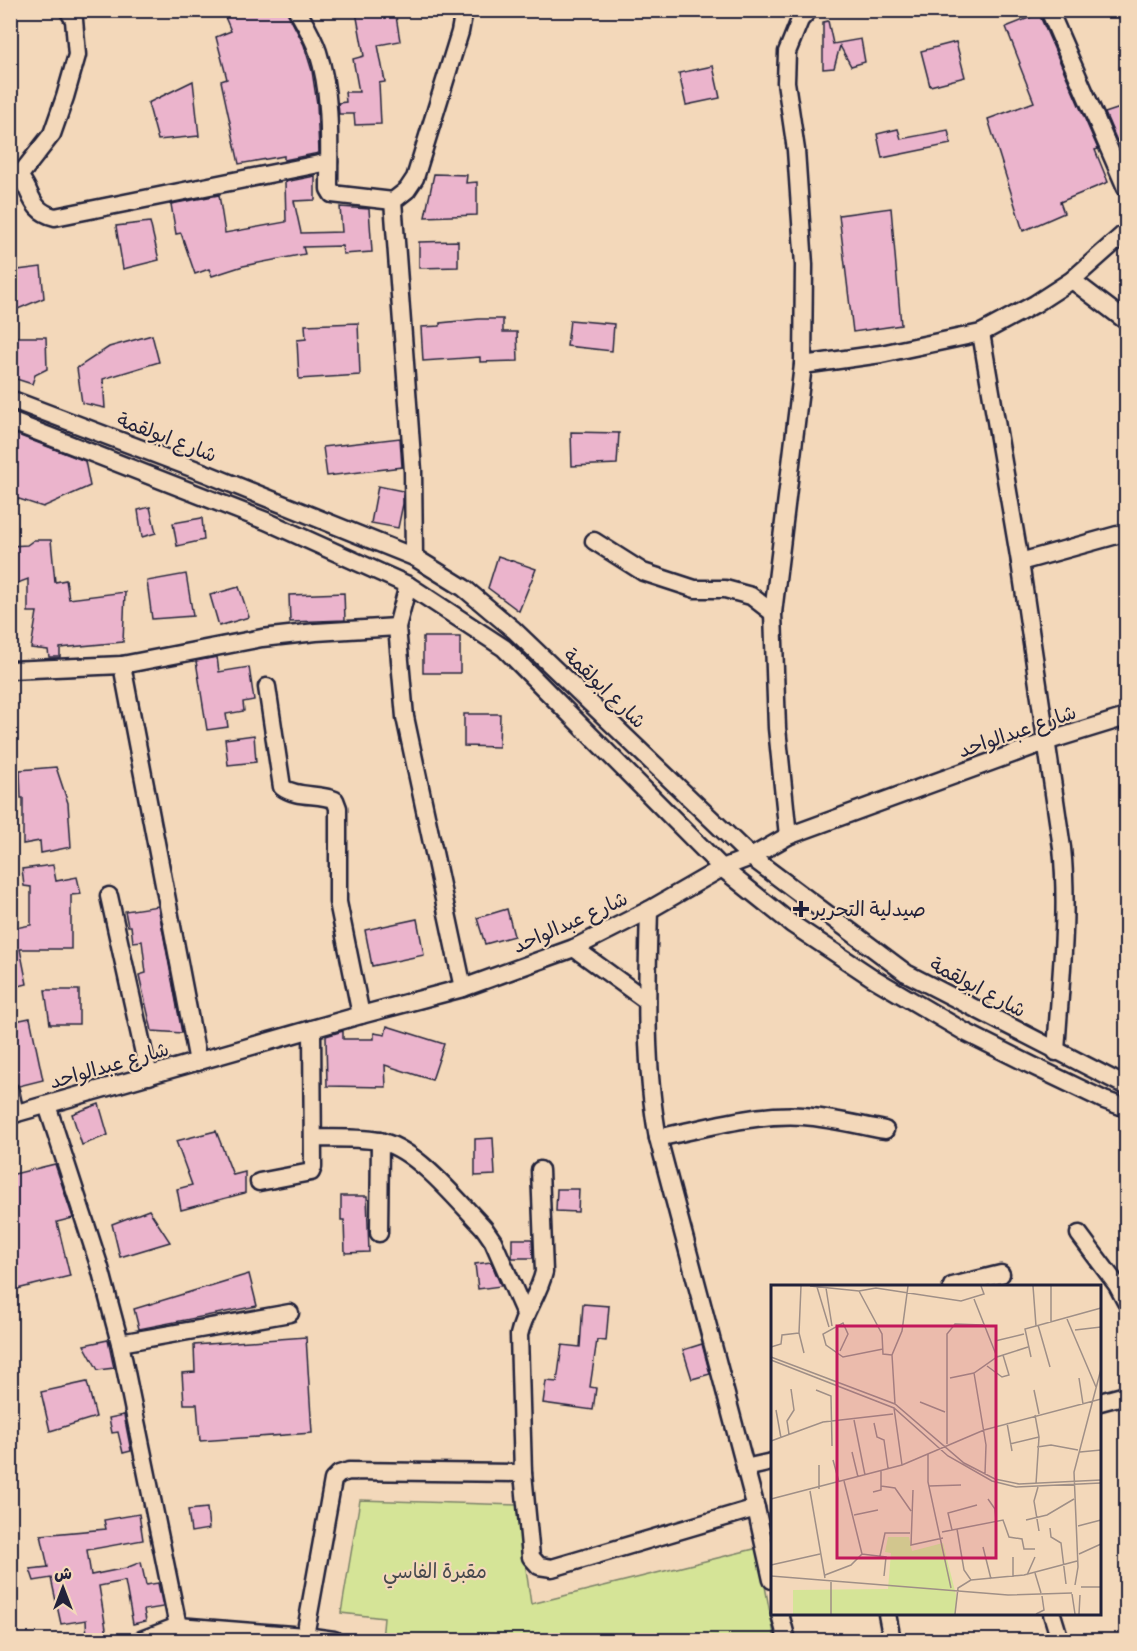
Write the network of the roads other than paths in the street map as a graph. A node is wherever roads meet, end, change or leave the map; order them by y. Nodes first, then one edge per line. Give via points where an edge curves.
1 (68, 10) edge
2 (297, 10) edge
3 (464, 10) edge
4 (809, 10) edge
5 (1048, 10) edge
6 (329, 162) junction
7 (15, 173) edge
8 (1126, 188) edge
9 (393, 201) junction
10 (1126, 232) edge
11 (1072, 280) junction
12 (1126, 321) edge
13 (981, 333) junction
14 (803, 365) junction
15 (10, 399) edge
16 (10, 421) edge
17 (1117, 535) dead end
18 (594, 541) dead end
19 (414, 557) junction
20 (1020, 562) junction
21 (408, 585) junction
22 (773, 613) junction
23 (397, 627) junction
24 (123, 665) junction
25 (10, 670) edge
26 (267, 687) dead end
27 (1126, 717) edge
28 (1048, 741) junction
29 (788, 836) junction
30 (751, 857) junction
31 (722, 868) junction
32 (109, 896) dead end
33 (649, 910) junction
34 (574, 948) junction
35 (463, 988) junction
36 (647, 1001) junction
37 (361, 1015) junction
38 (312, 1029) junction
39 (1056, 1052) junction
40 (198, 1062) junction
41 (149, 1076) junction
42 (1126, 1086) edge
43 (10, 1091) edge
44 (46, 1105) junction
45 (1126, 1108) edge
46 (13, 1114) edge
47 (885, 1130) dead end
48 (313, 1138) junction
49 (658, 1138) junction
50 (380, 1141) junction
51 (540, 1170) dead end
52 (259, 1182) dead end
53 (379, 1233) dead end
54 (1079, 1234) dead end
55 (1001, 1275) dead end
56 (960, 1285) edge
57 (1126, 1302) edge
58 (291, 1313) dead end
59 (525, 1314) junction
60 (120, 1343) junction
61 (1126, 1395) edge
62 (1101, 1402) edge
63 (771, 1462) edge
64 (745, 1468) junction
65 (523, 1473) junction
66 (756, 1508) junction
67 (771, 1576) edge
68 (780, 1615) edge
69 (887, 1615) edge
70 (1052, 1615) edge
71 (178, 1626) junction
72 (305, 1636) junction
73 (141, 1641) edge
74 (334, 1641) edge
75 (787, 1641) edge
76 (892, 1641) edge
77 (1060, 1641) edge

1 - 7 street via 74,20 77,55 68,87 52,134
2 - 6 street via 314,43 325,79
3 - 9 street via 415,178
4 - 14 street via 800,20 788,52 786,81 796,150 804,265
5 - 8 street
6 - 7 street via 55,217 38,209
6 - 9 street via 332,194
9 - 19 street via 413,471
10 - 11 street
11 - 12 street
11 - 13 street
13 - 14 street via 882,354
13 - 20 street
14 - 22 street
15 - 19 street, شارع ابولقمة
16 - 21 street via 266,521
17 - 20 street
18 - 22 street via 643,572 695,590 725,590 751,597
19 - 30 street, شارع ابولقمة via 464,588 514,630
20 - 28 street
21 - 23 street
21 - 31 street via 504,648
22 - 29 street via 777,728
23 - 24 street via 262,638
23 - 35 street via 405,717
24 - 25 street
24 - 40 street
26 - 37 street via 282,787 289,792 328,797 335,800 338,808 338,902
27 - 28 street, شارع عبدالواحد
28 - 29 street, شارع عبدالواحد
28 - 39 street via 1065,878
29 - 30 street, شارع عبدالواحد
30 - 31 street, شارع عبدالواحد
30 - 39 street, شارع ابولقمة via 906,973
31 - 33 street, شارع عبدالواحد
31 - 45 street via 792,924 873,978 965,1032
32 - 41 street
33 - 34 street, شارع عبدالواحد
33 - 36 street
34 - 35 street, شارع عبدالواحد
34 - 36 street
35 - 37 street, شارع عبدالواحد
36 - 49 street via 652,1108
37 - 38 street, شارع عبدالواحد
38 - 40 street, شارع عبدالواحد
38 - 48 street
39 - 42 street, شارع ابولقمة
40 - 41 street, شارع عبدالواحد
41 - 44 street, شارع عبدالواحد
43 - 46 street
44 - 46 street, شارع عبدالواحد
44 - 60 street via 100,1268
47 - 49 street via 804,1116 778,1116
48 - 50 street
48 - 52 street via 311,1172
49 - 64 street
50 - 53 street
50 - 59 street via 413,1156 484,1228
51 - 59 street via 544,1272
54 - 57 street
55 - 56 street
58 - 60 street
59 - 65 street via 519,1335
60 - 71 street
61 - 62 street
63 - 64 street
64 - 66 street
65 - 66 street via 531,1557 539,1566 552,1568
65 - 72 street via 339,1474 333,1480
66 - 67 street
68 - 75 street
69 - 76 street
70 - 77 street
71 - 72 street
71 - 73 street
72 - 74 street

